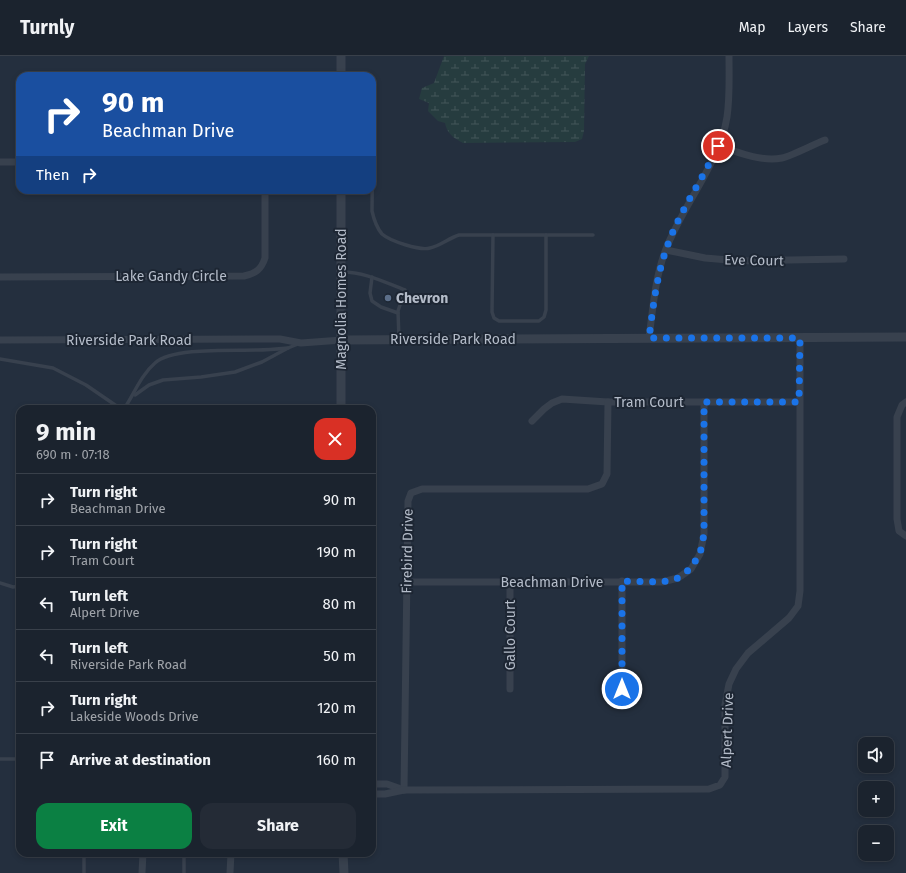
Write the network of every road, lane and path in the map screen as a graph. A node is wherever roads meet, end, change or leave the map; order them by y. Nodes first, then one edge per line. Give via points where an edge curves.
1 (341, 56) edge
2 (729, 56) edge
3 (341, 72) edge
4 (825, 140) dead end
5 (718, 146) junction
6 (0, 162) edge
7 (16, 162) edge
8 (265, 194) edge
9 (341, 194) edge
10 (372, 194) edge
11 (493, 235) junction
12 (546, 235) junction
13 (593, 235) dead end
14 (666, 250) junction
15 (844, 259) dead end
16 (341, 272) junction
17 (0, 277) edge
18 (372, 277) junction
19 (398, 313) junction
20 (906, 337) edge
21 (649, 338) junction
22 (800, 338) junction
23 (0, 340) edge
24 (342, 340) junction
25 (399, 340) junction
26 (301, 343) junction
27 (288, 348) junction
28 (0, 359) edge
29 (133, 396) junction
30 (608, 402) junction
31 (704, 402) junction
32 (799, 402) junction
33 (906, 402) edge
34 (117, 405) edge
35 (126, 405) edge
36 (341, 405) edge
37 (532, 421) dead end
38 (906, 536) edge
39 (622, 581) junction
40 (407, 582) junction
41 (510, 582) junction
42 (0, 583) edge
43 (16, 587) edge
44 (510, 689) dead end
45 (622, 689) dead end
46 (0, 759) edge
47 (16, 759) edge
48 (376, 784) edge
49 (404, 790) junction
50 (376, 794) edge
51 (84, 857) edge
52 (143, 857) edge
53 (184, 857) edge
54 (231, 857) edge
55 (343, 857) edge
56 (84, 873) edge
57 (142, 873) edge
58 (184, 873) edge
59 (230, 873) edge
60 (344, 873) edge

1 - 3 street
2 - 5 street via 727,117
4 - 5 street via 783,158 763,159
5 - 14 street via 676,225
6 - 7 street
8 - 17 street, Lake Gandy Circle via 265,258 256,273 244,276
9 - 16 street, Magnolia Homes Road
10 - 11 lane via 374,223 383,235 395,241 428,249 459,235
11 - 12 lane
11 - 12 lane via 492,312 494,318 499,321 539,321 544,317
12 - 13 lane
14 - 15 street, Eve Court via 705,258 740,261
14 - 21 street via 657,279
16 - 18 lane
16 - 24 street, Magnolia Homes Road
18 - 19 lane via 372,301
18 - 19 lane via 405,290
19 - 25 lane
20 - 22 street, Riverside Park Road
21 - 22 street, Riverside Park Road
21 - 25 street, Riverside Park Road
22 - 32 street, Alpert Drive
23 - 26 street, Riverside Park Road via 280,339
24 - 25 street, Riverside Park Road
24 - 26 street, Riverside Park Road
24 - 36 street, Magnolia Homes Road
26 - 27 lane
27 - 29 lane via 262,362 235,372 201,378 163,380 149,385
27 - 29 lane via 169,355 155,362
28 - 34 lane via 53,368
29 - 35 lane
30 - 31 street, Tram Court
30 - 37 street, Tram Court via 562,399 548,406
30 - 40 street, Firebird Drive via 607,474 602,484 588,489 422,489 411,493 408,501
31 - 32 street, Tram Court
31 - 39 street, Beachman Drive via 704,534 700,554 690,569 678,578 662,582
32 - 49 street, Alpert Drive via 798,606 789,618 748,653 729,684 725,705 725,777 720,785 709,789
33 - 38 street via 897,417 896,520 899,531
39 - 41 street, Beachman Drive
39 - 45 street
40 - 41 street, Beachman Drive
40 - 49 street, Firebird Drive
41 - 44 street, Gallo Court
42 - 43 lane
46 - 47 lane
48 - 49 street, Alpert Drive via 387,784
49 - 50 street, Alpert Drive
51 - 56 lane
52 - 57 street
53 - 58 lane
54 - 59 street
55 - 60 street

